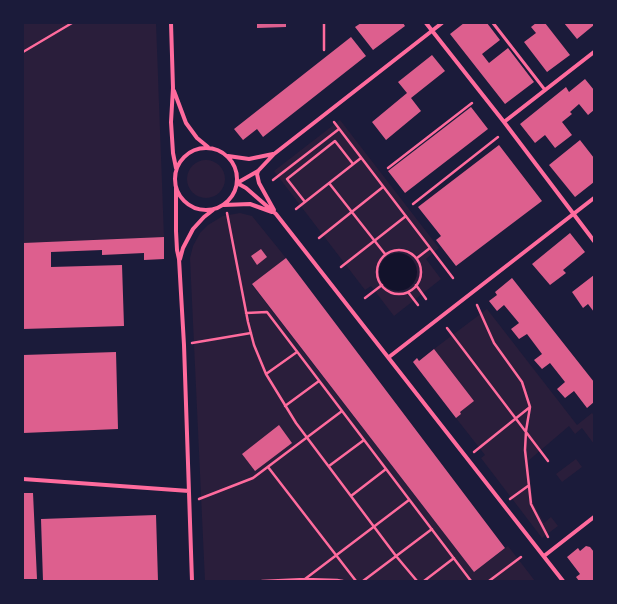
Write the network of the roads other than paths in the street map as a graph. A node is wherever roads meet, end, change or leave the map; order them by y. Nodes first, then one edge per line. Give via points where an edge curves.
1 (171, 23) edge
2 (426, 23) edge
3 (442, 23) edge
4 (493, 23) edge
5 (432, 31) junction
6 (594, 52) edge
7 (173, 88) junction
8 (545, 90) junction
9 (504, 122) junction
10 (208, 147) junction
11 (274, 154) junction
12 (228, 156) junction
13 (176, 168) junction
14 (258, 170) junction
15 (237, 183) junction
16 (176, 187) junction
17 (594, 198) edge
18 (223, 205) junction
19 (214, 209) junction
20 (276, 214) junction
21 (573, 214) junction
22 (594, 241) edge
23 (180, 259) junction
24 (388, 357) junction
25 (23, 479) edge
26 (189, 491) junction
27 (594, 517) edge
28 (544, 556) junction
29 (192, 581) edge
30 (563, 581) edge

1 - 7 street
2 - 5 street
3 - 5 street
4 - 8 lane
5 - 9 street
5 - 11 street
6 - 8 street
7 - 10 street via 186,123 197,138
7 - 13 street via 171,122
8 - 9 street
9 - 21 street
10 - 12 street
10 - 13 street via 200,147 189,152
11 - 12 street via 249,159
11 - 14 street
12 - 15 street via 236,168
13 - 16 street
14 - 15 street
14 - 20 street via 259,182
15 - 18 street via 235,192
15 - 20 street
16 - 19 street via 180,196 194,208
16 - 23 street via 177,250
17 - 21 street
18 - 19 street
18 - 20 street via 250,204
19 - 23 street via 193,229
20 - 24 street
21 - 22 street
21 - 24 street
23 - 26 street
24 - 28 street
25 - 26 street
26 - 29 street
27 - 28 street
28 - 30 street

